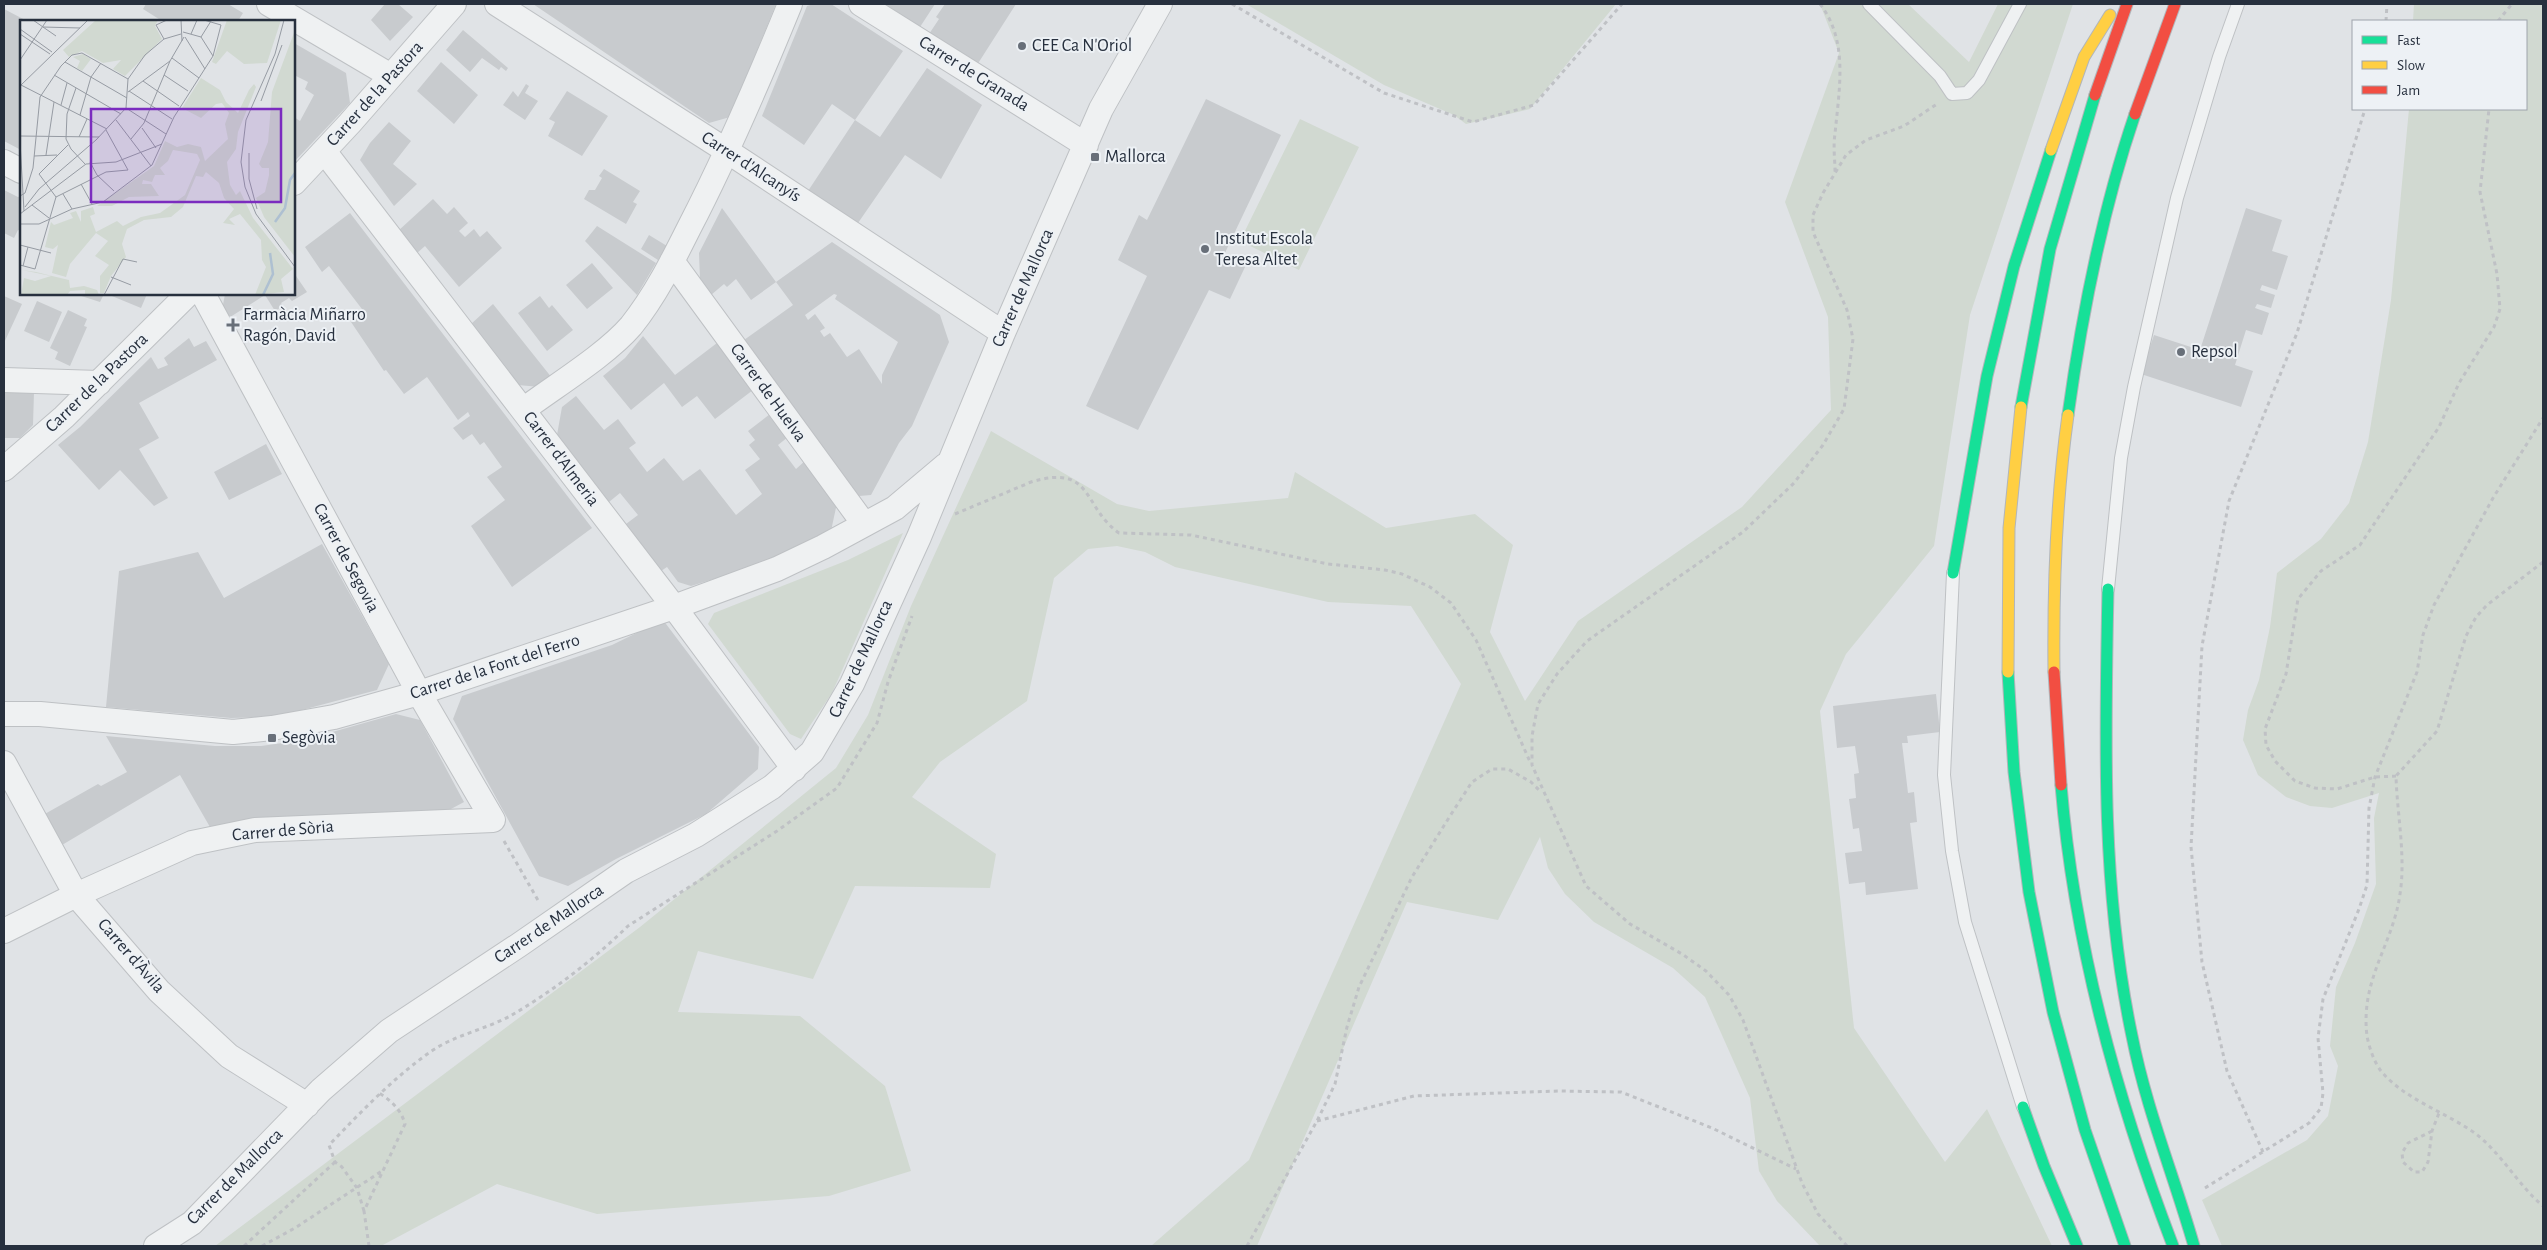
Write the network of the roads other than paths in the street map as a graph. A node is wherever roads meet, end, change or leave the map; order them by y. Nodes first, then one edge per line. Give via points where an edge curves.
1 (269, 4) edge
2 (454, 4) edge
3 (497, 4) edge
4 (790, 4) edge
5 (862, 4) edge
6 (1160, 4) edge
7 (1869, 4) edge
8 (2020, 4) edge
9 (2119, 4) edge
10 (2127, 4) edge
11 (2175, 4) edge
12 (2238, 4) edge
13 (391, 76) junction
14 (1086, 145) junction
15 (324, 151) junction
16 (727, 151) junction
17 (4, 162) edge
18 (20, 170) edge
19 (295, 182) edge
20 (672, 261) junction
21 (187, 295) edge
22 (204, 295) edge
23 (1003, 333) junction
24 (4, 380) edge
25 (99, 383) junction
26 (524, 410) junction
27 (948, 464) junction
28 (4, 469) edge
29 (864, 524) junction
30 (1953, 574) joint
31 (2108, 589) joint
32 (674, 608) junction
33 (419, 694) junction
34 (4, 714) edge
35 (4, 763) edge
36 (794, 769) junction
37 (493, 820) joint
38 (76, 895) junction
39 (4, 931) edge
40 (307, 1105) junction
41 (2024, 1107) joint
42 (156, 1246) edge
43 (2077, 1246) edge
44 (2125, 1246) edge
45 (2173, 1246) edge
46 (2194, 1246) edge

1 - 13 street
2 - 13 street, Carrer de la Pastora
3 - 16 street, Carrer d'Alcanyís
4 - 16 street
5 - 14 street, Carrer de Granada
6 - 14 street, Carrer de Mallorca via 1101,109
7 - 8 lane via 1940,76 1952,94 1967,93 1980,80
9 - 30 highway via 2084,56 2014,266 1987,376
10 - 44 highway via 2076,153 2032,339 2009,534 2008,651 2009,717 2020,842 2042,970 2084,1132
11 - 45 highway via 2120,161 2082,320 2062,449 2055,522 2052,637 2057,763 2083,948 2130,1128
12 - 31 lane via 2180,190 2134,387 2121,458
13 - 15 street, Carrer de la Pastora
14 - 23 street, Carrer de Mallorca
15 - 19 street, Carrer de la Pastora
15 - 26 street, Carrer d'Almeria
16 - 20 street
16 - 23 street, Carrer d'Alcanyís
17 - 18 street
20 - 26 street via 662,282 630,326 594,358
20 - 29 street, Carrer de Huelva
21 - 25 street, Carrer de la Pastora
22 - 33 street, Carrer de Segovia
23 - 27 street, Carrer de Mallorca
24 - 25 street
25 - 28 street, Carrer de la Pastora
26 - 32 street, Carrer d'Almeria
27 - 29 street, Carrer de la Font del Ferro via 895,508
27 - 36 street, Carrer de Mallorca via 919,537 852,684 817,744
29 - 32 street, Carrer de la Font del Ferro via 777,568
30 - 41 lane via 1944,774 1952,851 1965,922
31 - 46 highway via 2106,812 2116,942 2141,1077
32 - 33 street, Carrer de la Font del Ferro
32 - 36 street, Carrer d'Almeria
33 - 34 street, Carrer de la Font del Ferro via 334,717 233,732 40,714
33 - 37 street, Carrer de Segovia
35 - 38 street, Carrer d'Àvila
36 - 40 street, Carrer de Mallorca via 772,787 696,835 626,871 389,1031
37 - 38 street, Carrer de Sòria via 255,830 192,843
38 - 39 street, Carrer de Sòria
38 - 40 street, Carrer d'Àvila via 159,991 229,1056
40 - 42 street, Carrer de Mallorca via 192,1224
41 - 43 highway

